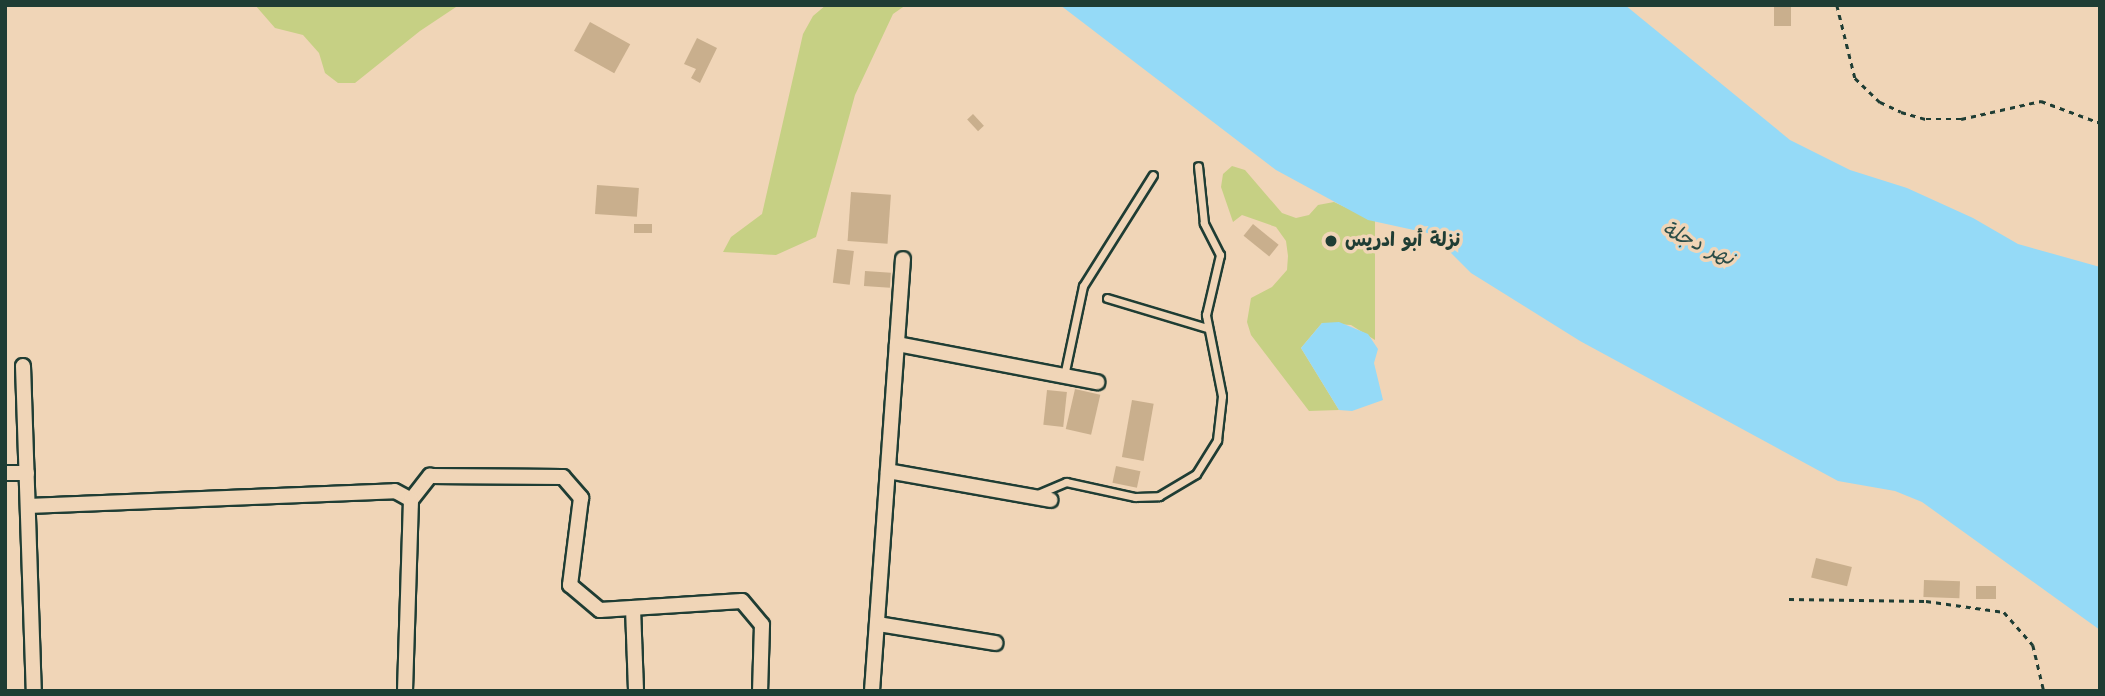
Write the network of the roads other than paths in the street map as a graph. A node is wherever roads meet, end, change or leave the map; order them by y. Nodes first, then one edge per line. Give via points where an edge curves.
1 (1198, 166) dead end
2 (1153, 175) dead end
3 (903, 259) dead end
4 (1107, 298) dead end
5 (1207, 328) junction
6 (897, 344) junction
7 (23, 366) dead end
8 (1064, 376) junction
9 (1097, 382) dead end
10 (888, 471) junction
11 (5, 473) edge
12 (27, 473) junction
13 (1031, 497) junction
14 (411, 500) junction
15 (1050, 500) dead end
16 (28, 506) junction
17 (633, 608) junction
18 (878, 624) junction
19 (995, 643) dead end
20 (34, 691) edge
21 (405, 691) edge
22 (636, 691) edge
23 (760, 691) edge
24 (872, 691) edge

1 - 5 lane via 1205,223 1220,254 1208,299
2 - 8 lane via 1083,286
3 - 6 street
4 - 5 lane
5 - 13 lane via 1222,396 1217,440 1196,474 1159,496 1135,497 1066,482
6 - 8 street
6 - 10 street
7 - 12 street
8 - 9 street
10 - 13 street
10 - 18 street
11 - 12 street
12 - 16 street
13 - 15 street
14 - 16 street via 396,491
14 - 17 street via 430,476 564,477 581,498 570,585 600,610
14 - 21 street
16 - 20 street
17 - 22 street
17 - 23 street via 743,601 762,625
18 - 19 street
18 - 24 street

